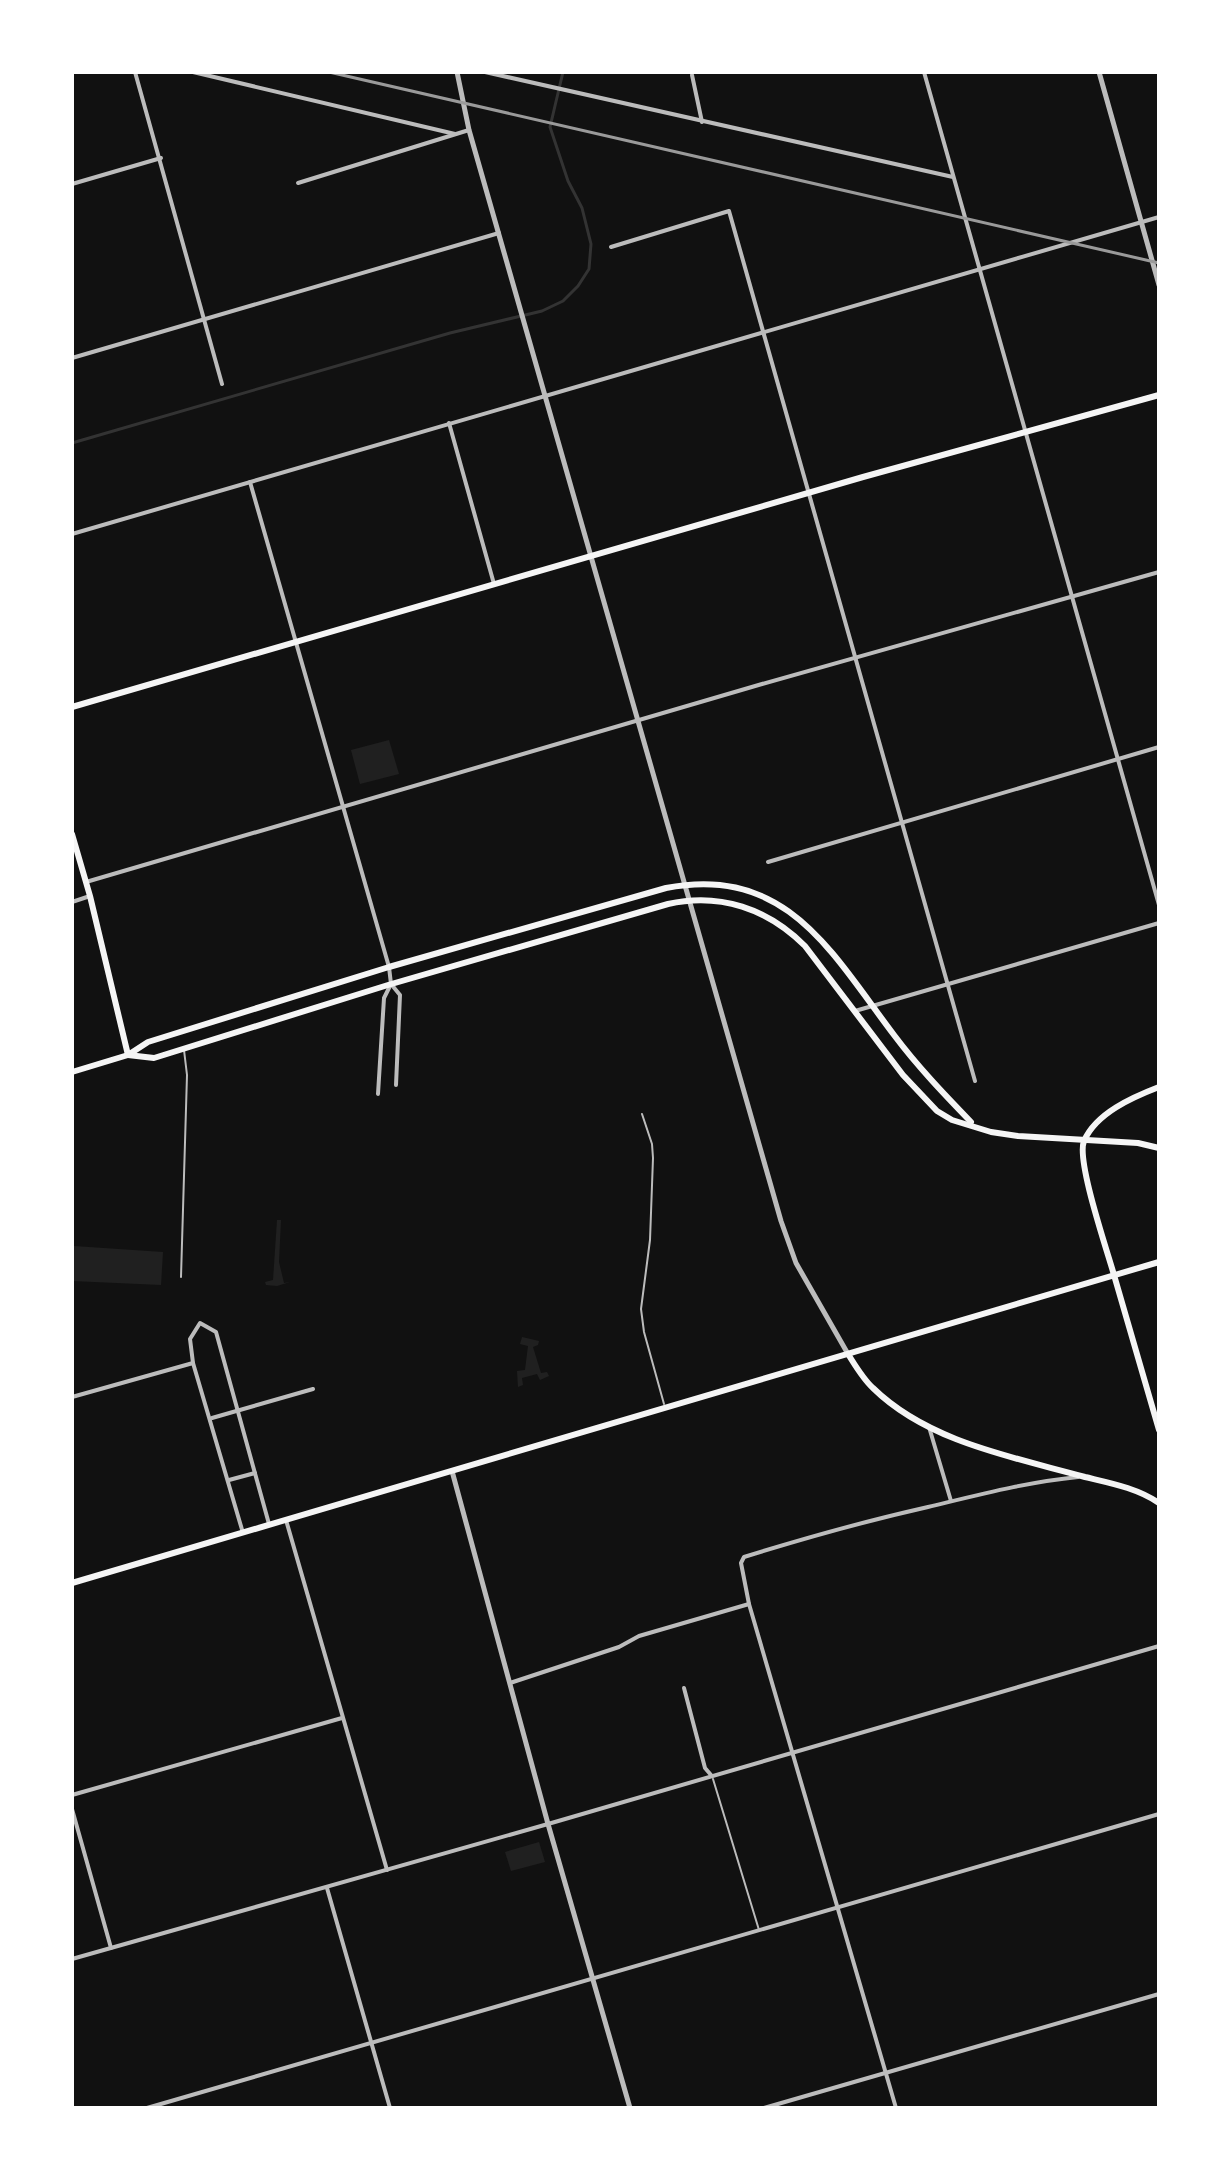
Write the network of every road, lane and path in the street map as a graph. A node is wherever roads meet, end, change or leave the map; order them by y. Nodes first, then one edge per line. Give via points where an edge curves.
1 (135, 72) edge
2 (193, 72) edge
3 (457, 72) edge
4 (485, 72) edge
5 (924, 72) edge
6 (1099, 72) edge
7 (692, 75) dead end
8 (702, 122) junction
9 (469, 130) junction
10 (455, 134) junction
11 (161, 158) junction
12 (953, 177) junction
13 (298, 183) dead end
14 (72, 184) edge
15 (1159, 217) edge
16 (1141, 222) junction
17 (499, 233) junction
18 (611, 247) dead end
19 (981, 269) junction
20 (1159, 285) edge
21 (203, 318) junction
22 (763, 331) junction
23 (72, 358) edge
24 (222, 384) dead end
25 (546, 394) junction
26 (1159, 395) edge
27 (449, 423) junction
28 (1026, 432) junction
29 (250, 482) junction
30 (809, 493) junction
31 (72, 534) edge
32 (592, 557) junction
33 (1159, 572) edge
34 (494, 586) junction
35 (1073, 596) junction
36 (296, 641) junction
37 (855, 657) junction
38 (72, 707) edge
39 (639, 720) junction
40 (1159, 747) edge
41 (1118, 759) junction
42 (342, 807) junction
43 (900, 822) junction
44 (72, 834) edge
45 (768, 862) dead end
46 (86, 882) junction
47 (683, 885) junction
48 (90, 896) junction
49 (688, 900) junction
50 (72, 902) edge
51 (1159, 905) edge
52 (1159, 923) edge
53 (389, 967) junction
54 (391, 984) junction
55 (947, 984) junction
56 (873, 1005) junction
57 (855, 1011) junction
58 (184, 1048) junction
59 (128, 1055) junction
60 (72, 1072) edge
61 (975, 1081) dead end
62 (396, 1085) dead end
63 (1159, 1087) edge
64 (378, 1094) dead end
65 (642, 1114) dead end
66 (973, 1124) junction
67 (1084, 1140) junction
68 (1159, 1148) edge
69 (1159, 1262) edge
70 (1114, 1275) junction
71 (181, 1277) dead end
72 (848, 1354) junction
73 (193, 1363) junction
74 (313, 1389) dead end
75 (72, 1397) edge
76 (664, 1408) junction
77 (238, 1411) junction
78 (212, 1418) junction
79 (929, 1427) junction
80 (1159, 1430) edge
81 (452, 1471) junction
82 (255, 1473) junction
83 (1085, 1477) junction
84 (229, 1480) junction
85 (951, 1501) junction
86 (1159, 1503) edge
87 (286, 1520) junction
88 (269, 1525) junction
89 (243, 1533) junction
90 (72, 1583) edge
91 (749, 1604) junction
92 (1159, 1646) edge
93 (510, 1683) junction
94 (684, 1688) dead end
95 (342, 1718) junction
96 (791, 1752) junction
97 (711, 1775) junction
98 (72, 1795) edge
99 (72, 1809) edge
100 (1159, 1814) edge
101 (548, 1824) junction
102 (387, 1870) junction
103 (327, 1888) junction
104 (838, 1908) junction
105 (759, 1931) junction
106 (111, 1948) junction
107 (72, 1959) edge
108 (593, 1979) junction
109 (1159, 1994) edge
110 (371, 2043) junction
111 (886, 2073) junction
112 (147, 2108) edge
113 (390, 2108) edge
114 (630, 2108) edge
115 (764, 2108) edge
116 (896, 2108) edge

1 - 11 street
2 - 10 street
3 - 9 street
4 - 8 street
5 - 12 street
6 - 16 street
7 - 8 street
8 - 12 street
9 - 10 street
9 - 17 street
10 - 13 street
11 - 14 street
11 - 21 street
12 - 19 street
15 - 16 street
16 - 19 street
16 - 20 street
17 - 21 street
17 - 25 street
18 - 22 street via 729,211
19 - 22 street
19 - 28 street
21 - 23 street
21 - 24 street
22 - 25 street
22 - 30 street
25 - 27 street
25 - 32 street
26 - 28 main road
27 - 29 street
27 - 34 street
28 - 30 main road
28 - 35 street
29 - 31 street
29 - 36 street
30 - 32 main road
30 - 37 street
32 - 34 main road
32 - 39 street
33 - 35 street
34 - 36 main road
35 - 37 street
35 - 41 street
36 - 38 main road
36 - 42 street
37 - 39 street
37 - 43 street
39 - 42 street
39 - 47 street
40 - 41 street
41 - 43 street
41 - 51 street
42 - 46 street
42 - 53 street
43 - 45 street
43 - 55 street
44 - 46 main road
46 - 48 main road
47 - 49 street
47 - 53 main road
47 - 56 main road via 720,884 778,903 811,927
48 - 50 street
48 - 59 main road
49 - 54 main road
49 - 57 main road via 733,904 786,927
49 - 72 street via 781,1221 796,1263
52 - 55 street
53 - 54 street
53 - 59 main road via 148,1042
54 - 58 main road
54 - 62 street via 400,995
54 - 64 street via 384,998
55 - 56 street
55 - 61 street
56 - 57 street
56 - 66 main road via 928,1078
57 - 66 main road via 923,1098 952,1120
58 - 59 main road via 154,1058
58 - 71 lane
59 - 60 main road
63 - 67 main road via 1111,1109
65 - 76 lane via 653,1158 641,1309
66 - 67 main road via 1018,1136
67 - 68 main road
67 - 70 main road via 1082,1161
69 - 70 main road
70 - 72 main road
70 - 80 main road
72 - 76 main road
72 - 79 main road via 871,1387
73 - 75 street
73 - 77 street via 190,1339 200,1323 216,1332
73 - 78 street
74 - 77 street
76 - 81 main road
77 - 78 street
77 - 82 street
78 - 84 street
79 - 83 main road
79 - 85 street
81 - 87 main road
81 - 93 street
82 - 84 street
82 - 88 street
83 - 85 street
83 - 86 main road via 1136,1490
84 - 89 street
85 - 91 street via 744,1557 740,1569
87 - 88 main road
87 - 95 street
88 - 89 main road
89 - 90 main road
91 - 93 street via 639,1636
91 - 96 street
92 - 96 street
93 - 101 street
94 - 97 street
95 - 98 street
95 - 102 street
96 - 97 street
96 - 104 street
97 - 101 street
97 - 105 lane
99 - 106 street
100 - 104 street
101 - 102 street
101 - 108 street
102 - 103 street
103 - 106 street
103 - 110 street
104 - 105 street
104 - 111 street
105 - 108 street
106 - 107 street
108 - 110 street
108 - 114 street
109 - 111 street
110 - 112 street
110 - 113 street
111 - 115 street
111 - 116 street

